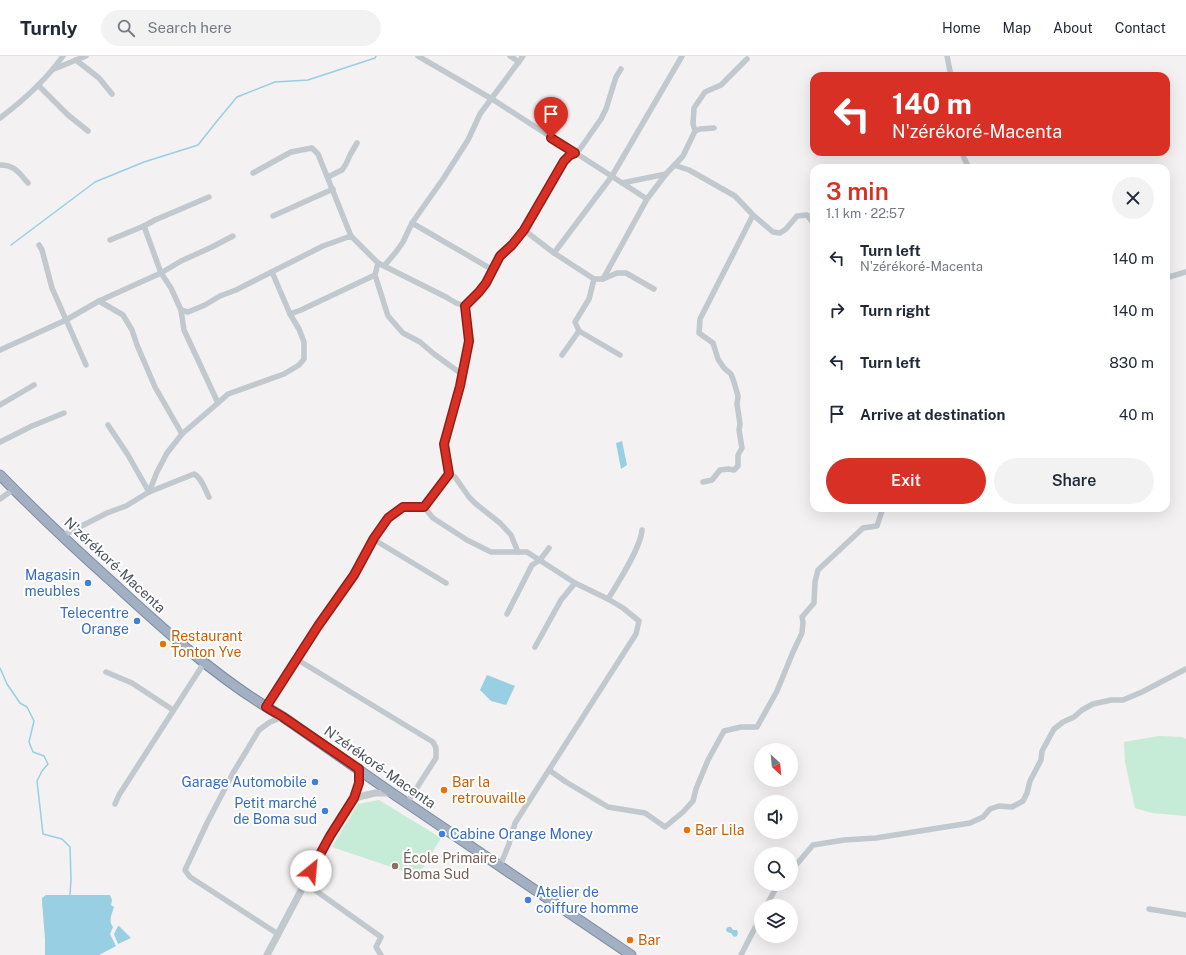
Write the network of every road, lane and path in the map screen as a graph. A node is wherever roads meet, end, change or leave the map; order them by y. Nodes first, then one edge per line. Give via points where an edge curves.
1 (63, 56) edge
2 (86, 56) edge
3 (418, 56) edge
4 (510, 56) edge
5 (523, 56) edge
6 (682, 56) edge
7 (947, 56) edge
8 (747, 59) dead end
9 (76, 60) junction
10 (519, 62) junction
11 (54, 69) junction
12 (621, 69) dead end
13 (950, 72) edge
14 (38, 85) junction
15 (112, 94) dead end
16 (492, 99) junction
17 (0, 118) edge
18 (714, 128) dead end
19 (88, 131) dead end
20 (695, 131) junction
21 (357, 143) dead end
22 (575, 153) junction
23 (0, 165) edge
24 (674, 165) junction
25 (253, 173) dead end
26 (666, 174) junction
27 (612, 176) junction
28 (328, 178) junction
29 (28, 183) dead end
30 (622, 183) junction
31 (333, 188) junction
32 (209, 197) dead end
33 (647, 199) junction
34 (753, 215) junction
35 (274, 216) dead end
36 (810, 219) edge
37 (412, 223) junction
38 (144, 226) junction
39 (524, 230) junction
40 (233, 236) dead end
41 (351, 236) junction
42 (110, 240) dead end
43 (39, 245) dead end
44 (554, 253) junction
45 (381, 265) junction
46 (493, 270) junction
47 (272, 272) junction
48 (1186, 272) edge
49 (161, 273) junction
50 (375, 275) junction
51 (1170, 277) edge
52 (594, 279) junction
53 (603, 279) junction
54 (654, 289) dead end
55 (100, 301) junction
56 (465, 306) junction
57 (181, 310) junction
58 (290, 314) junction
59 (66, 320) junction
60 (579, 331) junction
61 (0, 350) edge
62 (562, 355) dead end
63 (620, 355) dead end
64 (86, 365) dead end
65 (463, 375) junction
66 (34, 385) dead end
67 (218, 403) junction
68 (0, 405) edge
69 (64, 414) dead end
70 (108, 426) dead end
71 (182, 434) junction
72 (0, 442) edge
73 (449, 474) junction
74 (0, 475) edge
75 (704, 482) dead end
76 (14, 489) junction
77 (149, 492) junction
78 (209, 497) dead end
79 (0, 499) edge
80 (424, 507) junction
81 (882, 512) edge
82 (642, 530) dead end
83 (62, 536) junction
84 (374, 538) junction
85 (548, 548) dead end
86 (518, 552) junction
87 (540, 560) junction
88 (446, 583) dead end
89 (575, 583) junction
90 (608, 599) junction
91 (507, 614) dead end
92 (535, 647) dead end
93 (298, 660) junction
94 (204, 662) junction
95 (1186, 669) edge
96 (106, 672) dead end
97 (266, 707) junction
98 (173, 710) junction
99 (283, 717) junction
100 (359, 769) junction
101 (549, 770) junction
102 (392, 793) junction
103 (354, 798) junction
104 (407, 803) junction
105 (115, 804) dead end
106 (798, 863) edge
107 (500, 866) junction
108 (305, 883) junction
109 (1149, 909) dead end
110 (1186, 915) edge
111 (754, 930) edge
112 (278, 934) junction
113 (267, 955) edge
114 (381, 955) edge
115 (631, 955) edge
116 (741, 955) edge

1 - 11 street
2 - 9 street
3 - 16 street
4 - 10 street
5 - 10 street
6 - 27 street
7 - 13 street
8 - 20 street via 720,85 705,92 694,108
9 - 11 street
9 - 15 street via 99,78
10 - 16 street
11 - 14 street
12 - 22 street via 601,119
14 - 17 street
14 - 19 street
16 - 22 street
16 - 37 street via 480,114 468,140 443,179
18 - 20 street
20 - 24 street via 683,156
21 - 28 street via 342,170
22 - 27 street
22 - 39 street via 564,161
23 - 29 street via 14,167
24 - 26 street
24 - 34 street via 689,170 735,196
25 - 28 street via 291,152 312,148 318,154
26 - 30 street
26 - 33 street
27 - 30 street
27 - 44 street
28 - 31 street
30 - 33 street
31 - 35 street
31 - 41 street
32 - 38 street
33 - 53 street
34 - 36 street via 773,232 780,233 797,216 807,215
34 - 75 street via 700,319 699,333 713,343 718,359 731,374 734,382 738,396 742,448 738,455 738,466 734,470 720,470 712,480
37 - 45 street via 396,252
37 - 46 street
38 - 42 street
38 - 49 street
39 - 44 street
39 - 46 street via 500,256
40 - 49 street
41 - 45 street
41 - 47 street via 323,246
43 - 59 street via 52,288
44 - 52 street
45 - 50 street
45 - 56 street
46 - 56 street via 479,292
47 - 57 street via 205,305 188,312
47 - 58 street
48 - 51 street
49 - 55 street
49 - 57 street
50 - 58 street
50 - 65 street via 388,316 403,333 420,342
52 - 53 street
52 - 60 street via 589,299 575,322
53 - 54 street via 617,273 626,273
55 - 59 street
55 - 71 street via 123,315 132,330 155,387
56 - 65 street via 469,341
57 - 67 street via 184,330
58 - 67 street via 304,342 304,359 284,374 228,394
59 - 61 street
59 - 64 street
60 - 62 street
60 - 63 street
65 - 73 street via 444,444
66 - 68 street
67 - 71 street
69 - 72 street
70 - 77 street
71 - 77 street via 167,453
73 - 80 street
73 - 86 street via 455,477 476,504 500,523 510,535
74 - 76 highway, N'zérékoré-Macenta
76 - 79 street
76 - 83 highway, N'zérékoré-Macenta
77 - 78 street via 197,474
77 - 83 street via 126,506
80 - 84 street via 403,507 388,518
80 - 86 street via 433,518 492,552
81 - 101 street via 877,526 863,528 818,570 814,603 802,617 802,633 777,691 756,727 724,731 708,760 693,801 665,827 645,813 608,807
82 - 90 street via 633,555
83 - 94 highway, N'zérékoré-Macenta via 161,628
84 - 88 street
84 - 93 street via 354,575 318,626
85 - 87 street
86 - 87 street via 527,552
87 - 89 street
87 - 91 street via 532,565
89 - 90 street
89 - 92 street via 561,600
90 - 101 street via 639,621 636,634
93 - 97 street
93 - 104 street via 433,742 436,758
94 - 97 highway, N'zérékoré-Macenta
94 - 98 street
95 - 106 street via 1123,700 1093,704 1054,729 1042,751 1028,793 1023,801 1012,807 998,806 990,809 983,817 970,823 813,845
96 - 98 street via 132,683
97 - 99 highway, N'zérékoré-Macenta
98 - 105 street
99 - 100 highway, N'zérékoré-Macenta
99 - 112 street via 259,730 233,773 185,870 190,877
100 - 102 highway, N'zérékoré-Macenta
100 - 103 street via 359,783
101 - 107 street via 515,824
102 - 103 street via 375,793
102 - 104 highway, N'zérékoré-Macenta
103 - 108 street
104 - 107 highway, N'zérékoré-Macenta
107 - 115 highway, N'zérékoré-Macenta
108 - 112 street
108 - 114 street via 382,937 376,947
109 - 110 street
111 - 116 street
112 - 113 street

